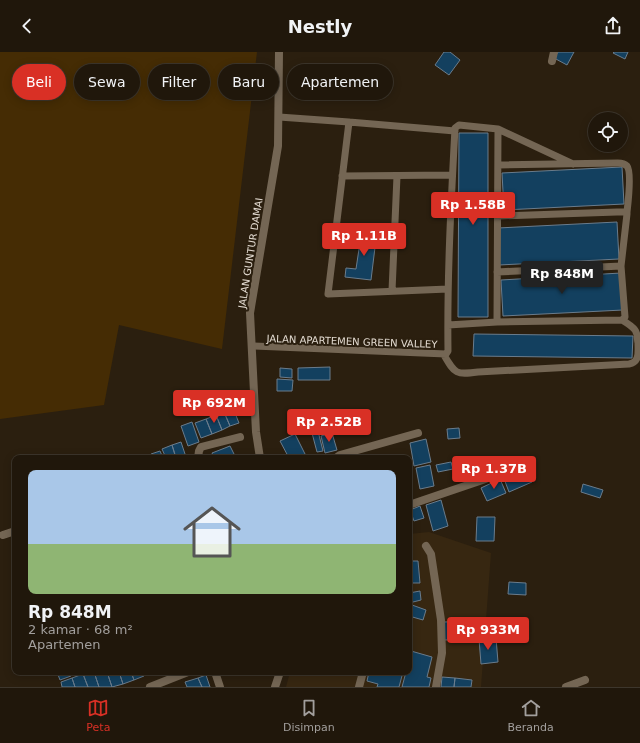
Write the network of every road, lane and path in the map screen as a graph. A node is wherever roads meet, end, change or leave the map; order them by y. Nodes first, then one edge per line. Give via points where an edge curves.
1 (279, 52) edge
2 (554, 52) edge
3 (552, 62) dead end
4 (279, 117) junction
5 (349, 122) junction
6 (498, 129) junction
7 (455, 131) junction
8 (574, 164) junction
9 (498, 165) junction
10 (452, 175) junction
11 (342, 176) junction
12 (397, 176) junction
13 (627, 212) junction
14 (498, 216) junction
15 (621, 266) junction
16 (497, 272) junction
17 (448, 290) junction
18 (392, 291) junction
19 (622, 320) junction
20 (497, 322) junction
21 (448, 325) junction
22 (252, 346) junction
23 (444, 355) junction
24 (418, 433) dead end
25 (240, 437) dead end
26 (198, 455) edge
27 (260, 455) edge
28 (340, 455) edge
29 (506, 472) dead end
30 (412, 504) edge
31 (12, 532) edge
32 (3, 535) dead end
33 (426, 546) dead end
34 (180, 675) edge
35 (216, 675) edge
36 (279, 675) edge
37 (362, 675) edge
38 (585, 680) dead end
39 (150, 687) edge
40 (220, 687) edge
41 (275, 687) edge
42 (359, 687) edge
43 (436, 687) edge
44 (566, 687) edge

1 - 4 street, JALAN GUNTUR DAMAI
2 - 3 street
4 - 5 lane
4 - 22 street, JALAN GUNTUR DAMAI via 278,146 250,313
5 - 7 lane
5 - 11 lane
6 - 7 lane via 459,124
6 - 8 lane
6 - 9 lane
7 - 10 lane, JALAN APARTEMEN GREEN VALLEY
8 - 9 lane
8 - 13 lane via 626,165 630,177
9 - 14 lane
10 - 12 lane
10 - 17 lane, JALAN APARTEMEN GREEN VALLEY
11 - 12 lane
11 - 18 lane via 328,294
12 - 18 lane
13 - 14 lane
13 - 15 lane
14 - 16 lane
15 - 16 lane
15 - 19 lane via 625,317
16 - 20 lane
17 - 18 lane
17 - 21 lane, JALAN APARTEMEN GREEN VALLEY
19 - 20 lane
19 - 23 lane via 637,332 639,354 636,361 629,364 466,374 454,371
20 - 21 lane
21 - 23 lane, JALAN APARTEMEN GREEN VALLEY via 448,351
22 - 23 lane, JALAN APARTEMEN GREEN VALLEY
22 - 27 street, JALAN GUNTUR DAMAI
24 - 28 street
25 - 26 street via 201,448
29 - 30 street
31 - 32 street
33 - 43 street via 431,554 441,620 442,654
34 - 39 street
35 - 40 street
36 - 41 street
37 - 42 street
38 - 44 street

